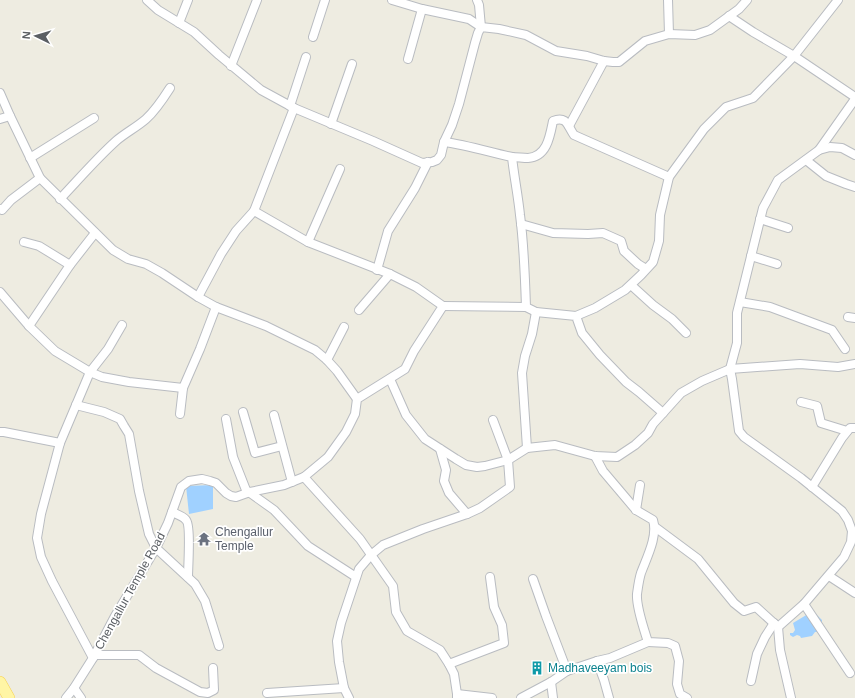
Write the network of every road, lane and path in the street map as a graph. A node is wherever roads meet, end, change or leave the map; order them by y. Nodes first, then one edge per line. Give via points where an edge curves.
1 (147, 0) edge
2 (188, 0) edge
3 (257, 0) edge
4 (325, 0) edge
5 (392, 0) edge
6 (477, 0) edge
7 (668, 0) edge
8 (747, 0) edge
9 (838, 0) edge
10 (422, 9) junction
11 (729, 16) junction
12 (179, 23) junction
13 (482, 27) junction
14 (669, 34) junction
15 (313, 37) dead end
16 (794, 56) junction
17 (306, 57) dead end
18 (408, 59) dead end
19 (604, 61) junction
20 (352, 64) dead end
21 (231, 66) junction
22 (170, 88) dead end
23 (0, 93) edge
24 (855, 98) edge
25 (292, 107) junction
26 (10, 116) junction
27 (94, 118) dead end
28 (0, 119) edge
29 (331, 124) junction
30 (568, 126) junction
31 (444, 142) junction
32 (819, 150) junction
33 (855, 155) edge
34 (512, 156) junction
35 (30, 158) junction
36 (806, 160) junction
37 (428, 162) junction
38 (340, 169) dead end
39 (669, 177) junction
40 (40, 178) junction
41 (855, 187) edge
42 (60, 199) junction
43 (0, 209) edge
44 (254, 211) junction
45 (760, 219) junction
46 (521, 224) junction
47 (788, 228) dead end
48 (95, 233) junction
49 (24, 242) dead end
50 (308, 242) junction
51 (751, 256) junction
52 (777, 264) dead end
53 (70, 265) junction
54 (646, 269) junction
55 (377, 270) junction
56 (390, 274) junction
57 (630, 285) junction
58 (0, 292) edge
59 (198, 297) junction
60 (740, 302) junction
61 (443, 306) junction
62 (216, 307) junction
63 (526, 307) junction
64 (359, 310) dead end
65 (536, 312) junction
66 (576, 316) junction
67 (122, 325) dead end
68 (29, 326) junction
69 (344, 327) dead end
70 (686, 333) dead end
71 (845, 348) dead end
72 (327, 360) junction
73 (855, 364) edge
74 (730, 369) junction
75 (90, 372) junction
76 (390, 379) junction
77 (183, 388) junction
78 (357, 399) junction
79 (801, 402) dead end
80 (76, 405) junction
81 (243, 412) dead end
82 (664, 413) junction
83 (180, 414) dead end
84 (274, 415) dead end
85 (226, 418) dead end
86 (493, 420) dead end
87 (855, 428) edge
88 (0, 432) edge
89 (847, 432) junction
90 (60, 443) junction
91 (282, 446) junction
92 (527, 448) junction
93 (440, 449) junction
94 (595, 456) junction
95 (508, 460) junction
96 (304, 477) junction
97 (292, 482) junction
98 (640, 485) dead end
99 (812, 487) junction
100 (250, 492) junction
101 (636, 510) junction
102 (172, 512) junction
103 (467, 514) junction
104 (655, 527) junction
105 (854, 531) edge
106 (156, 548) junction
107 (371, 555) junction
108 (829, 576) junction
109 (188, 577) junction
110 (356, 577) junction
111 (490, 577) dead end
112 (533, 579) dead end
113 (855, 593) edge
114 (804, 604) junction
115 (776, 625) junction
116 (648, 642) junction
117 (219, 646) dead end
118 (94, 656) junction
119 (597, 661) junction
120 (449, 664) junction
121 (212, 668) dead end
122 (567, 671) junction
123 (850, 673) dead end
124 (751, 681) dead end
125 (0, 682) edge
126 (551, 682) junction
127 (74, 688) junction
128 (344, 688) junction
129 (267, 693) dead end
130 (457, 696) edge
131 (9, 698) edge
132 (66, 698) edge
133 (81, 698) edge
134 (349, 698) edge
135 (492, 698) edge
136 (521, 698) edge
137 (553, 698) edge
138 (609, 698) edge
139 (686, 698) edge
140 (791, 698) edge

1 - 12 street
2 - 12 street
3 - 21 street
4 - 15 street
5 - 10 street
6 - 13 street
7 - 14 street
8 - 11 street via 739,10
9 - 16 street
10 - 13 street via 469,19
10 - 18 street
11 - 14 street via 710,30 695,35
11 - 16 street
12 - 21 street via 194,32
13 - 19 street via 526,35 556,51
13 - 31 street via 476,38 459,104
14 - 19 street via 644,41 619,62
16 - 24 street
16 - 39 street via 753,98 726,107 704,129
17 - 25 street
19 - 30 street
20 - 29 street
21 - 25 street via 261,90
22 - 42 street via 154,111 117,140
23 - 26 street
24 - 32 street
25 - 29 street
25 - 44 street
26 - 28 street
26 - 35 street
27 - 35 street
29 - 37 street via 422,163
30 - 34 street via 563,119 553,121 544,150 530,158
30 - 39 street via 574,135
31 - 34 street
31 - 37 street via 437,160
32 - 33 street via 830,147 842,148
32 - 36 street
34 - 46 street
35 - 40 street
36 - 41 street via 826,176
36 - 45 street via 778,180
37 - 55 street via 388,231
38 - 50 street
39 - 54 street via 660,215 659,241 653,262
40 - 42 street
40 - 43 street via 2,210
42 - 48 street
44 - 50 street
44 - 59 street via 236,231
45 - 47 street
45 - 51 street
46 - 54 street via 553,232 603,233 621,241 624,251
46 - 63 street
48 - 53 street
48 - 59 street via 113,250 128,259 146,264
49 - 53 street via 39,246
50 - 55 street
51 - 52 street
51 - 60 street
53 - 68 street
54 - 57 street
55 - 56 street
56 - 61 street via 416,287
56 - 64 street
57 - 66 street via 596,308
57 - 70 street
58 - 68 street
59 - 62 street
60 - 71 street via 770,308 832,330
60 - 74 street via 737,313 737,343
61 - 63 street
61 - 76 street via 405,369
62 - 72 street via 296,340
62 - 77 street
63 - 65 street
65 - 66 street
65 - 92 street via 522,373
66 - 82 street via 582,333 600,355 626,382
67 - 75 street
68 - 75 street via 55,351
69 - 72 street
72 - 78 street
73 - 74 street via 838,367 800,364
74 - 82 street via 681,393
74 - 99 street via 739,431
75 - 77 street via 128,382
75 - 80 street
76 - 78 street
76 - 93 street via 406,415 425,439
77 - 83 street
78 - 96 street via 355,414 346,432 328,457
79 - 89 street via 817,406 821,424
80 - 90 street
80 - 106 street via 120,419 129,434 149,534
81 - 91 street via 255,453
82 - 94 street via 635,445 617,456
84 - 91 street
85 - 100 street via 233,457 246,490
86 - 95 street
87 - 89 street via 850,428
88 - 90 street
89 - 99 street
90 - 118 street via 37,538 41,557 52,581
91 - 97 street
92 - 94 street via 555,445
92 - 95 street
93 - 95 street via 466,465 477,467
93 - 103 street via 446,470 444,481 449,493
94 - 101 street via 603,471
95 - 103 street via 510,487
96 - 97 street
96 - 107 street via 360,539
97 - 100 street
98 - 101 street
99 - 105 street via 842,511
100 - 102 street, Chengallur Temple Road via 236,498 210,481 189,481 181,487
100 - 110 street via 274,510 308,546
101 - 104 street via 653,520
102 - 106 street, Chengallur Temple Road
102 - 109 street via 188,524
103 - 107 street via 383,545
104 - 115 street via 698,559 734,603 744,611 756,606
104 - 116 street via 637,596
105 - 108 street via 844,557
106 - 109 street
106 - 118 street, Chengallur Temple Road
107 - 110 street via 359,569
107 - 120 street via 393,586 396,612 407,631 440,650
108 - 113 street
108 - 114 street
109 - 117 street via 205,601
110 - 128 street via 337,641
111 - 120 street via 494,607 502,626 504,643
112 - 122 street
114 - 115 street
114 - 123 street
115 - 124 street via 765,637 757,654
115 - 140 street
116 - 119 street
116 - 139 street via 675,646 679,661 677,684 680,694
118 - 121 street via 139,655 156,668 200,692 208,693 214,690
118 - 127 street, Chengallur Temple Road
119 - 122 street
119 - 138 street
120 - 130 street via 454,674
122 - 126 street
125 - 131 main road
126 - 136 street
126 - 137 street
127 - 132 street, Chengallur Temple Road
127 - 133 street
128 - 129 street
128 - 134 street
130 - 135 street

